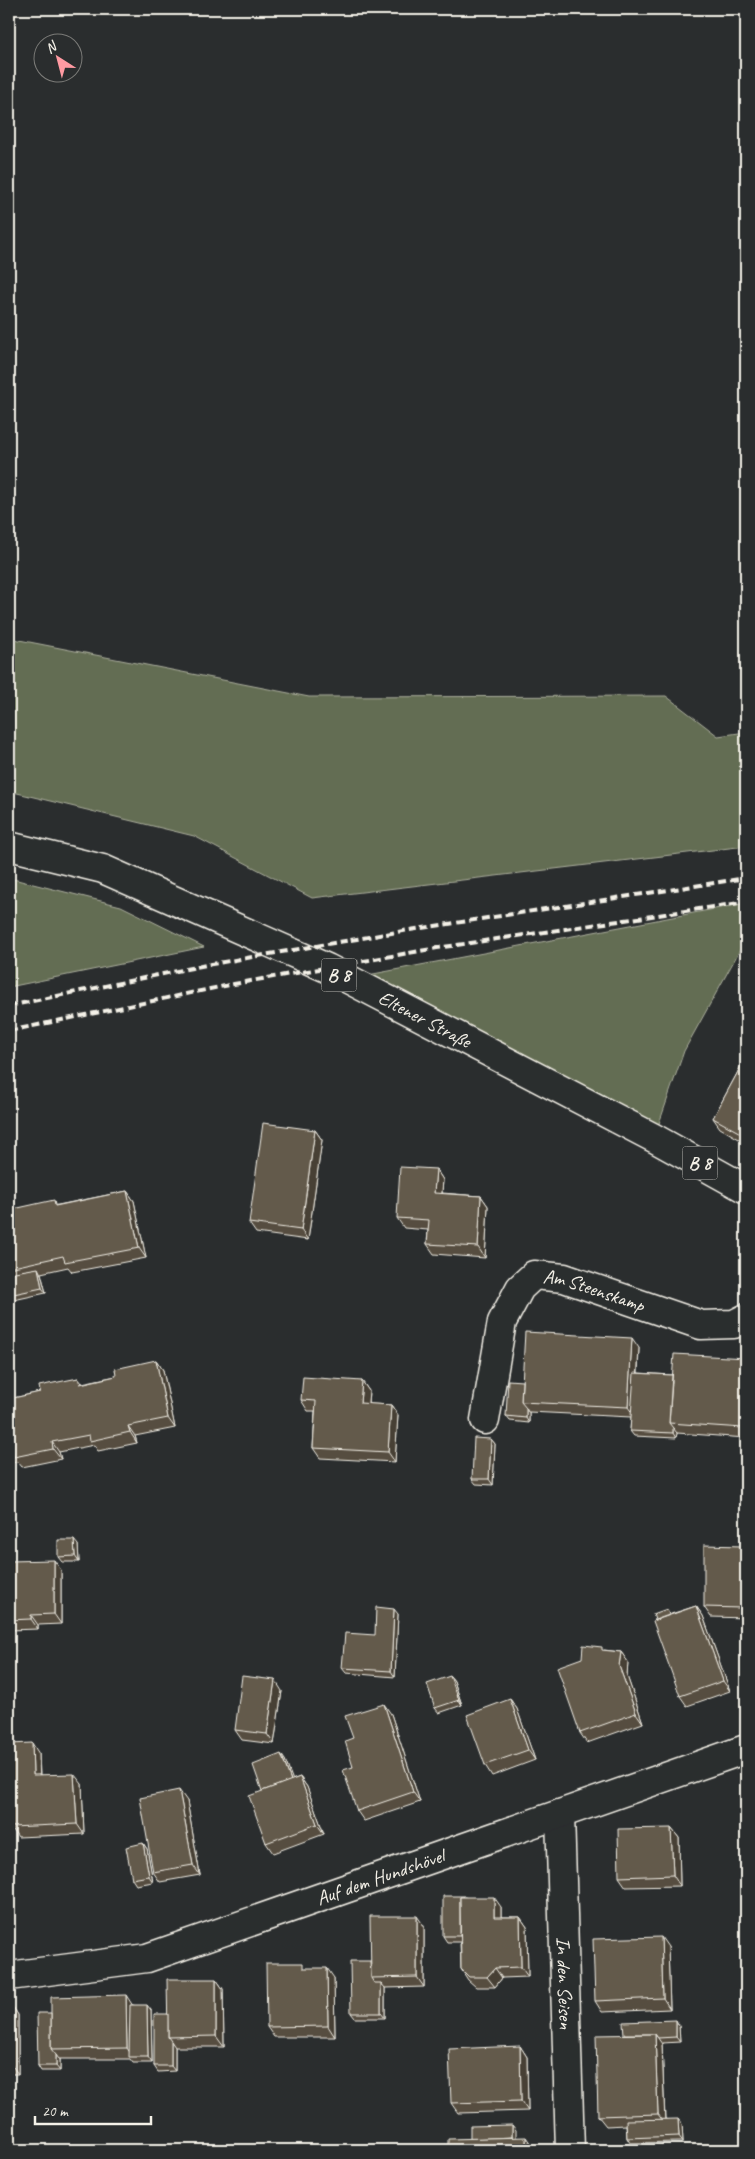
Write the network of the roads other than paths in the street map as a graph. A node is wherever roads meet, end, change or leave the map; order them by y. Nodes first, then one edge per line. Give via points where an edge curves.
1 (9, 846) edge
2 (746, 1189) edge
3 (746, 1318) edge
4 (485, 1420) dead end
5 (746, 1750) edge
6 (560, 1814) junction
7 (9, 1976) edge
8 (570, 2150) edge

1 - 2 street, Eltener Straße / B 8 via 103,869 319,965
3 - 4 street, Am Steenskamp via 734,1324 701,1325 564,1278 534,1275 520,1288 502,1322
5 - 6 street, Auf dem Hundshövel
6 - 7 street, Auf dem Hundshövel via 147,1958
6 - 8 street, In den Seisen

